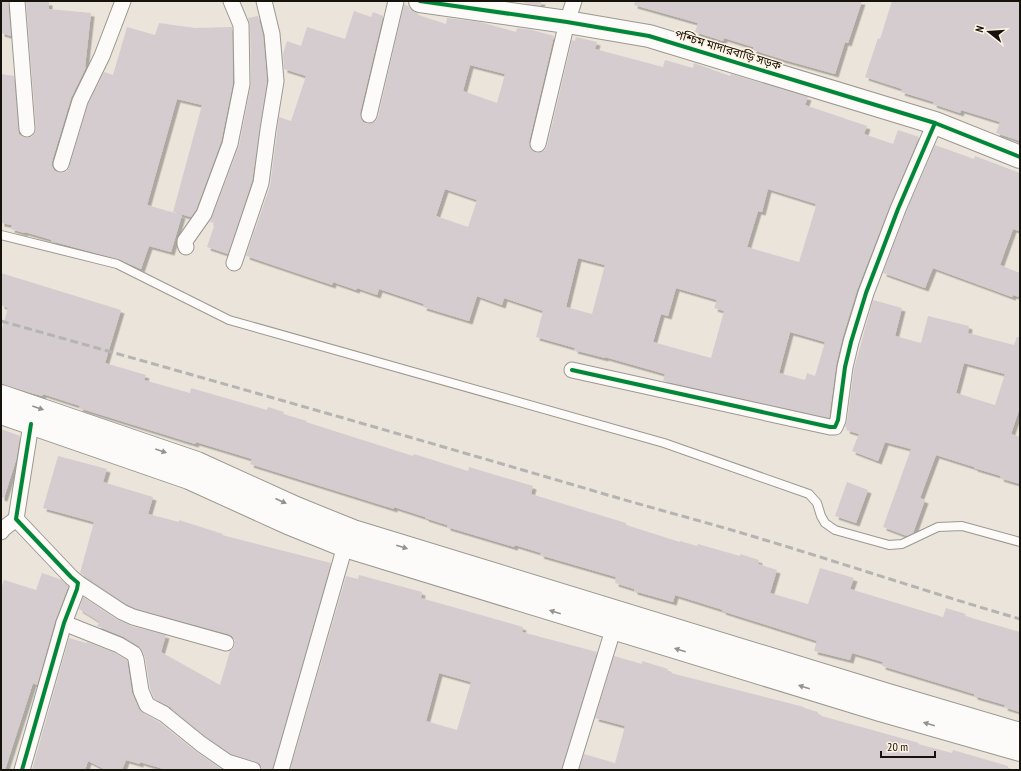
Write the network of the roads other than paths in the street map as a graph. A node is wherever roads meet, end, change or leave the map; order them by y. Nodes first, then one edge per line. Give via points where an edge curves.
1 (17, 1) edge
2 (123, 1) edge
3 (231, 1) edge
4 (264, 1) edge
5 (396, 1) edge
6 (420, 1) edge
7 (574, 1) edge
8 (567, 22) junction
9 (369, 115) dead end
10 (935, 123) junction
11 (27, 129) dead end
12 (538, 144) dead end
13 (1020, 156) edge
14 (61, 164) dead end
15 (1, 235) edge
16 (186, 247) dead end
17 (234, 262) dead end
18 (572, 370) dead end
19 (1, 396) edge
20 (1, 413) edge
21 (31, 424) junction
22 (16, 519) junction
23 (2, 530) edge
24 (1020, 542) edge
25 (345, 546) junction
26 (78, 583) junction
27 (64, 623) junction
28 (613, 630) junction
29 (226, 643) dead end
30 (1020, 734) edge
31 (1020, 750) edge
32 (22, 770) edge
33 (253, 770) edge
34 (281, 770) edge
35 (570, 770) edge

1 - 11 street
2 - 14 street via 102,56 80,101
3 - 16 street via 241,25 242,84 230,144 204,214 185,241
4 - 17 street via 272,34 276,81 261,183
5 - 9 street
6 - 8 main road, পশ্চিম মাদারবাড়ি সড়ক
7 - 8 street
8 - 10 main road, পশ্চিম মাদারবাড়ি সড়ক via 649,36
8 - 12 street
10 - 13 main road, পশ্চিম মাদারবাড়ি সড়ক
10 - 18 street via 866,292 847,360 835,427
15 - 24 lane via 117,264 229,320 664,444 809,494 817,503 825,523 835,530 889,545 902,544 938,527 962,526
19 -> 30 main road via 197,463 353,531
20 - 21 main road
21 - 22 street
21 - 25 main road via 189,478
22 - 23 street
22 - 26 street
28 -> 25 main road
25 - 34 street
26 - 27 street
26 - 29 street via 133,617
27 - 32 street
27 - 33 street via 119,645 134,654 141,691 147,705 164,714 227,762
31 -> 28 main road
28 - 35 street

